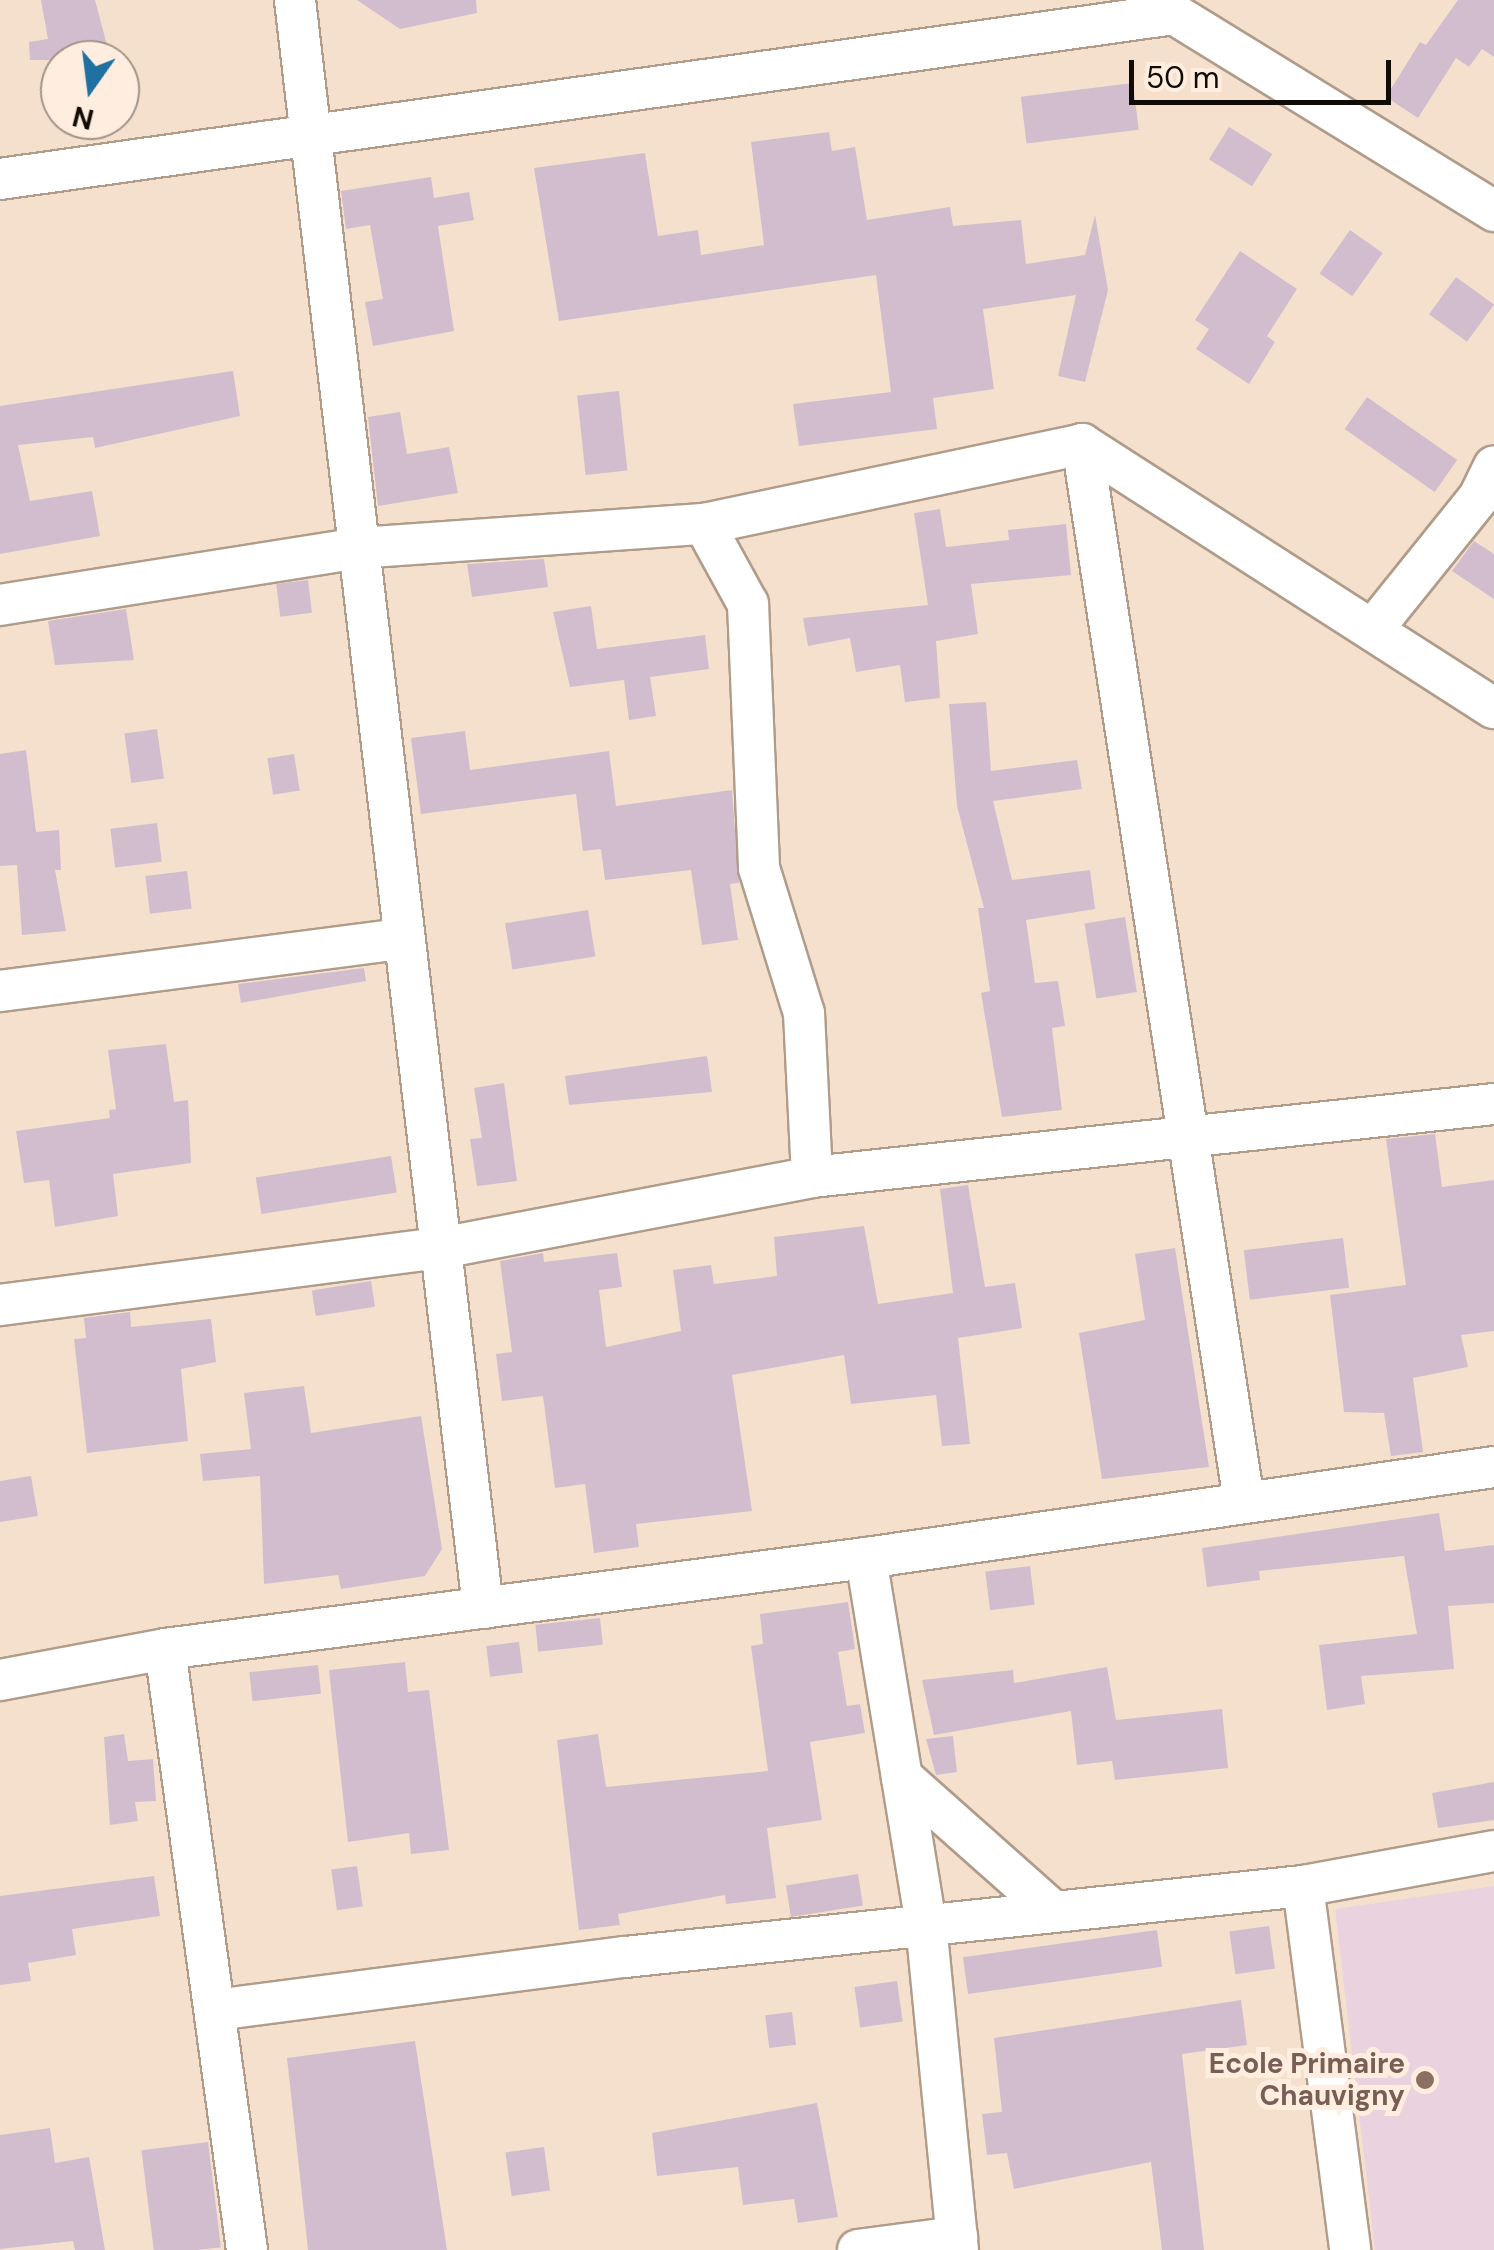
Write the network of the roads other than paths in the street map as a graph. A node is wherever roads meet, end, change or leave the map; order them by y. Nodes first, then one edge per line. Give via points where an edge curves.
1 (294, 0) edge
2 (1172, 7) edge
3 (314, 135) junction
4 (0, 179) edge
5 (1494, 211) edge
6 (1082, 444) junction
7 (1494, 466) edge
8 (704, 524) junction
9 (358, 548) junction
10 (0, 605) edge
11 (1373, 630) junction
12 (1494, 708) edge
13 (400, 939) junction
14 (0, 991) edge
15 (1494, 1104) edge
16 (1190, 1134) junction
17 (812, 1177) junction
18 (441, 1248) junction
19 (0, 1305) edge
20 (1494, 1468) edge
21 (1244, 1500) junction
22 (866, 1558) junction
23 (483, 1608) junction
24 (165, 1649) junction
25 (0, 1680) edge
26 (902, 1777) junction
27 (1494, 1851) edge
28 (1303, 1886) junction
29 (1054, 1911) junction
30 (926, 1924) junction
31 (215, 2010) junction
32 (958, 2244) edge
33 (247, 2250) edge
34 (858, 2250) edge
35 (1350, 2250) edge

1 - 3 street
2 - 3 street
2 - 5 street
3 - 4 street
3 - 9 street
6 - 8 street
6 - 11 street
6 - 16 street
7 - 11 street via 1478,497
8 - 9 street
8 - 17 street via 748,604 759,868 804,1013
9 - 10 street
9 - 13 street
11 - 12 street
13 - 14 street
13 - 18 street
15 - 16 street
16 - 17 street
16 - 21 street
17 - 18 street
18 - 19 street
18 - 23 street
20 - 21 street
21 - 22 street
22 - 23 street
22 - 26 street
23 - 24 street
24 - 25 street
24 - 31 street
26 - 29 street
26 - 30 street
27 - 28 street
28 - 29 street
28 - 35 street
29 - 30 street
30 - 31 street
30 - 32 street
31 - 33 street
32 - 34 street

